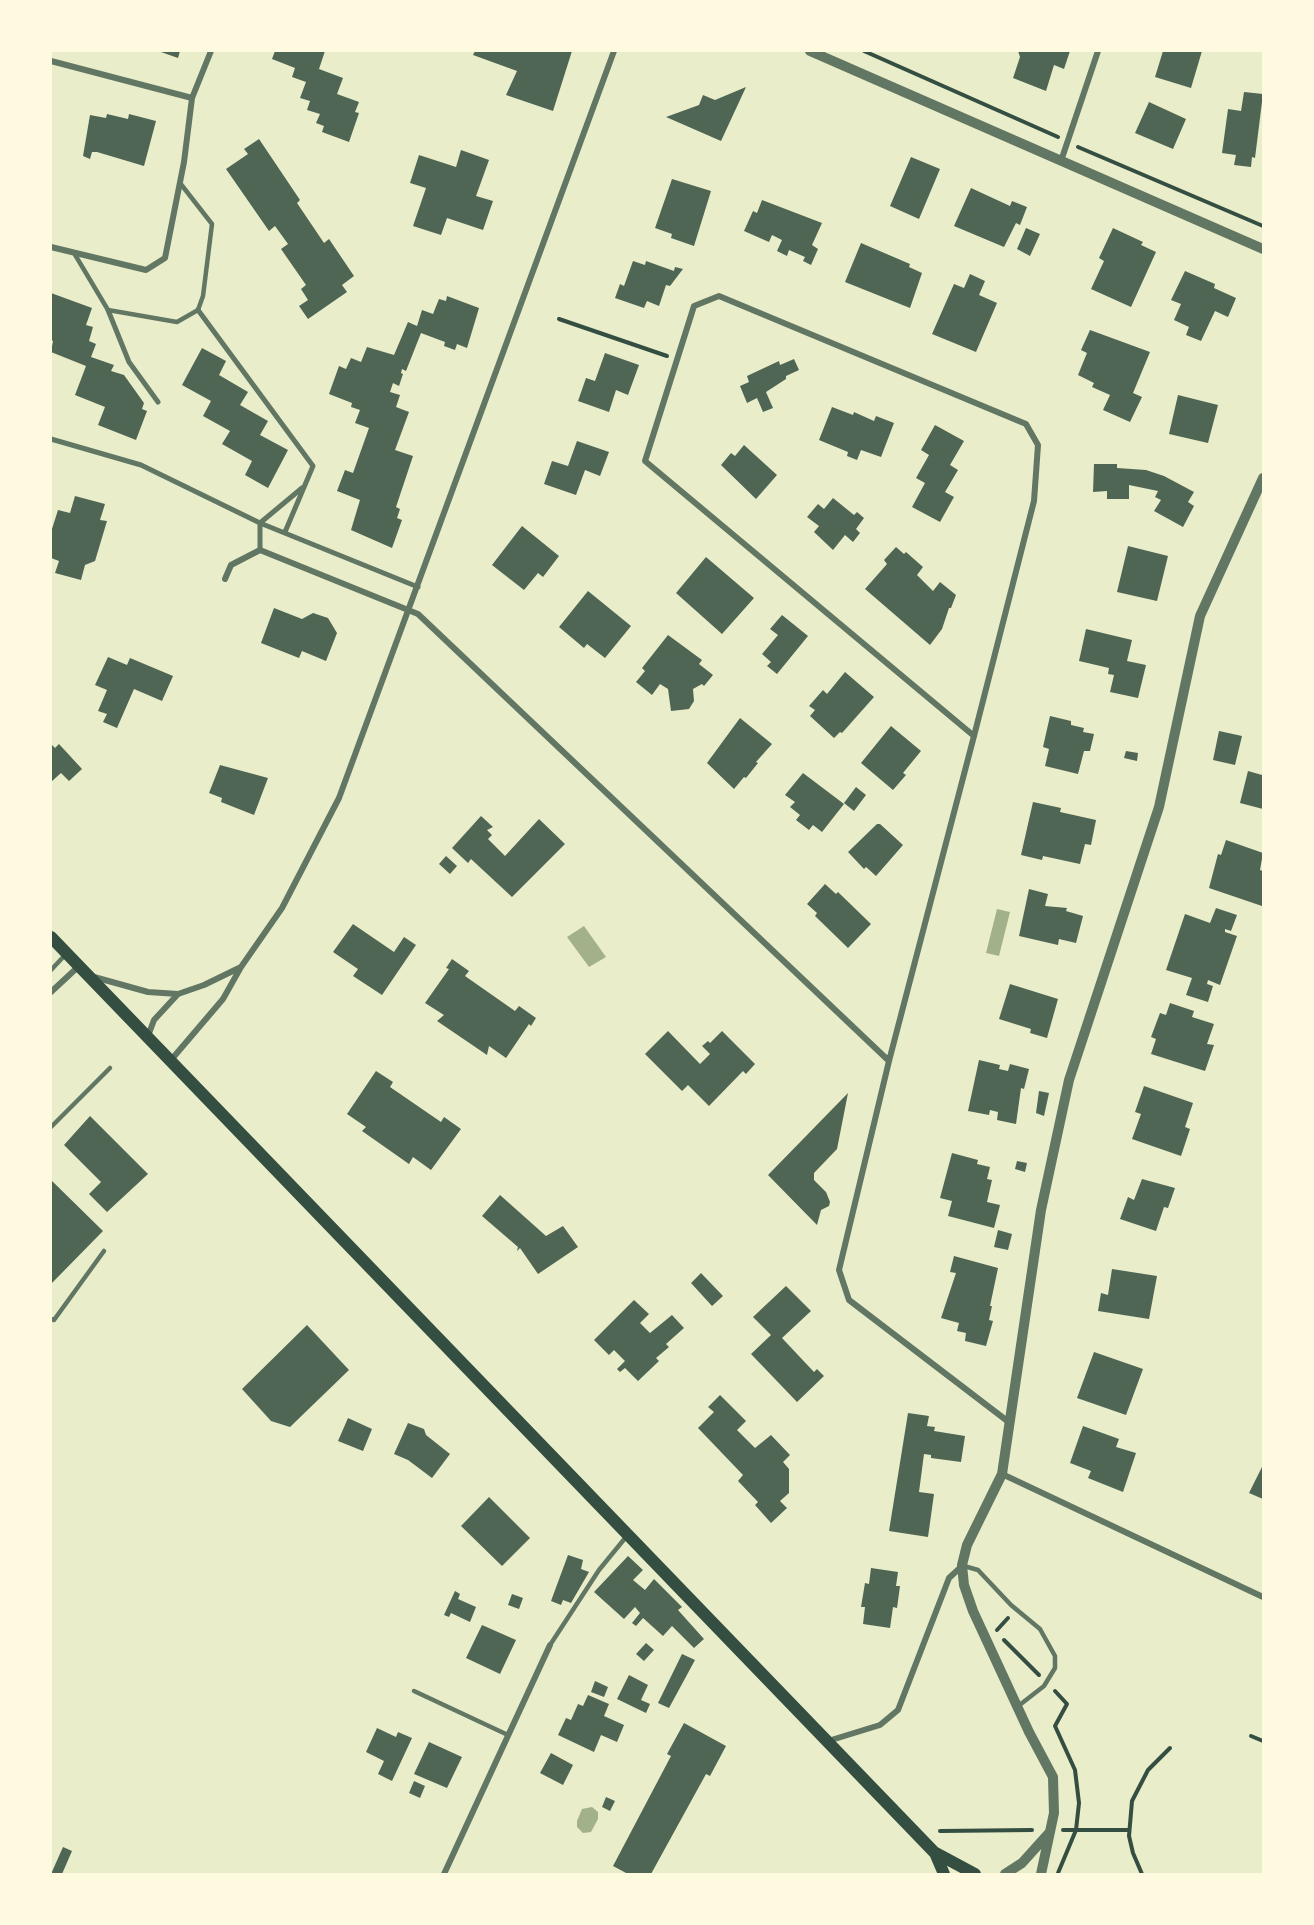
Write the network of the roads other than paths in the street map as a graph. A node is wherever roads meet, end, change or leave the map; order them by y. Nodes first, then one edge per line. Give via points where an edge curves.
1 (211, 51) edge
2 (614, 51) edge
3 (810, 51) edge
4 (1098, 51) edge
5 (51, 61) edge
6 (192, 98) junction
7 (1060, 162) junction
8 (180, 183) junction
9 (51, 247) edge
10 (1263, 249) edge
11 (74, 252) junction
12 (108, 310) junction
13 (198, 310) junction
14 (158, 402) dead end
15 (51, 439) edge
16 (1263, 478) edge
17 (305, 486) junction
18 (260, 523) junction
19 (285, 532) junction
20 (260, 550) junction
21 (225, 579) dead end
22 (418, 587) junction
23 (409, 610) junction
24 (975, 736) junction
25 (51, 937) edge
26 (67, 953) junction
27 (79, 965) junction
28 (241, 966) junction
29 (51, 970) edge
30 (90, 976) junction
31 (51, 992) edge
32 (178, 994) junction
33 (148, 1036) junction
34 (171, 1060) junction
35 (889, 1061) junction
36 (110, 1068) dead end
37 (51, 1127) edge
38 (104, 1251) dead end
39 (51, 1319) edge
40 (1011, 1423) junction
41 (1002, 1474) junction
42 (628, 1534) junction
43 (962, 1565) junction
44 (1263, 1597) edge
45 (550, 1645) joint
46 (414, 1691) dead end
47 (1017, 1707) junction
48 (508, 1735) junction
49 (828, 1741) junction
50 (1051, 1830) junction
51 (934, 1852) junction
52 (444, 1874) edge
53 (944, 1874) edge
54 (975, 1874) edge
55 (1005, 1874) edge
56 (1041, 1874) edge

1 - 6 street
2 - 22 street
3 - 7 street
4 - 7 street
5 - 6 street
6 - 8 street
7 - 10 street
8 - 11 street via 165,258 146,270
8 - 13 lane via 212,224
9 - 11 street
11 - 12 lane
12 - 13 lane via 177,322
12 - 14 street via 129,362
13 - 17 street via 313,466
15 - 18 street via 141,465
16 - 40 street via 1200,616 1159,807 1069,1080 1041,1210
17 - 18 street
17 - 19 street
18 - 19 street
18 - 20 street
19 - 22 street
20 - 21 street via 231,565
20 - 23 street
22 - 23 street
23 - 28 street via 339,798 282,908
23 - 35 street via 434,628
24 - 24 street via 1034,501 1038,445 1026,424 719,296 694,306 645,461
24 - 35 street
25 - 26 main road
26 - 27 main road
26 - 29 lane
27 - 30 main road
27 - 31 street
28 - 32 street
28 - 34 street via 223,999
30 - 32 street via 148,992
30 - 33 main road
32 - 33 street via 154,1020
33 - 34 main road
34 - 42 main road
35 - 40 street via 839,1270 849,1300
36 - 37 lane
38 - 39 lane
40 - 41 street
41 - 43 street via 967,1545
41 - 44 street
42 - 45 lane via 599,1570
42 - 49 main road
43 - 47 street via 973,1611
43 - 47 lane via 978,1570 1040,1629 1055,1656 1055,1668 1046,1683
43 - 49 street via 949,1578 898,1710 880,1725
45 - 48 street
46 - 48 lane
47 - 50 street via 1053,1777
48 - 52 street
49 - 51 main road
50 - 55 street via 1029,1856
50 - 56 street
51 - 53 main road
51 - 54 main road

